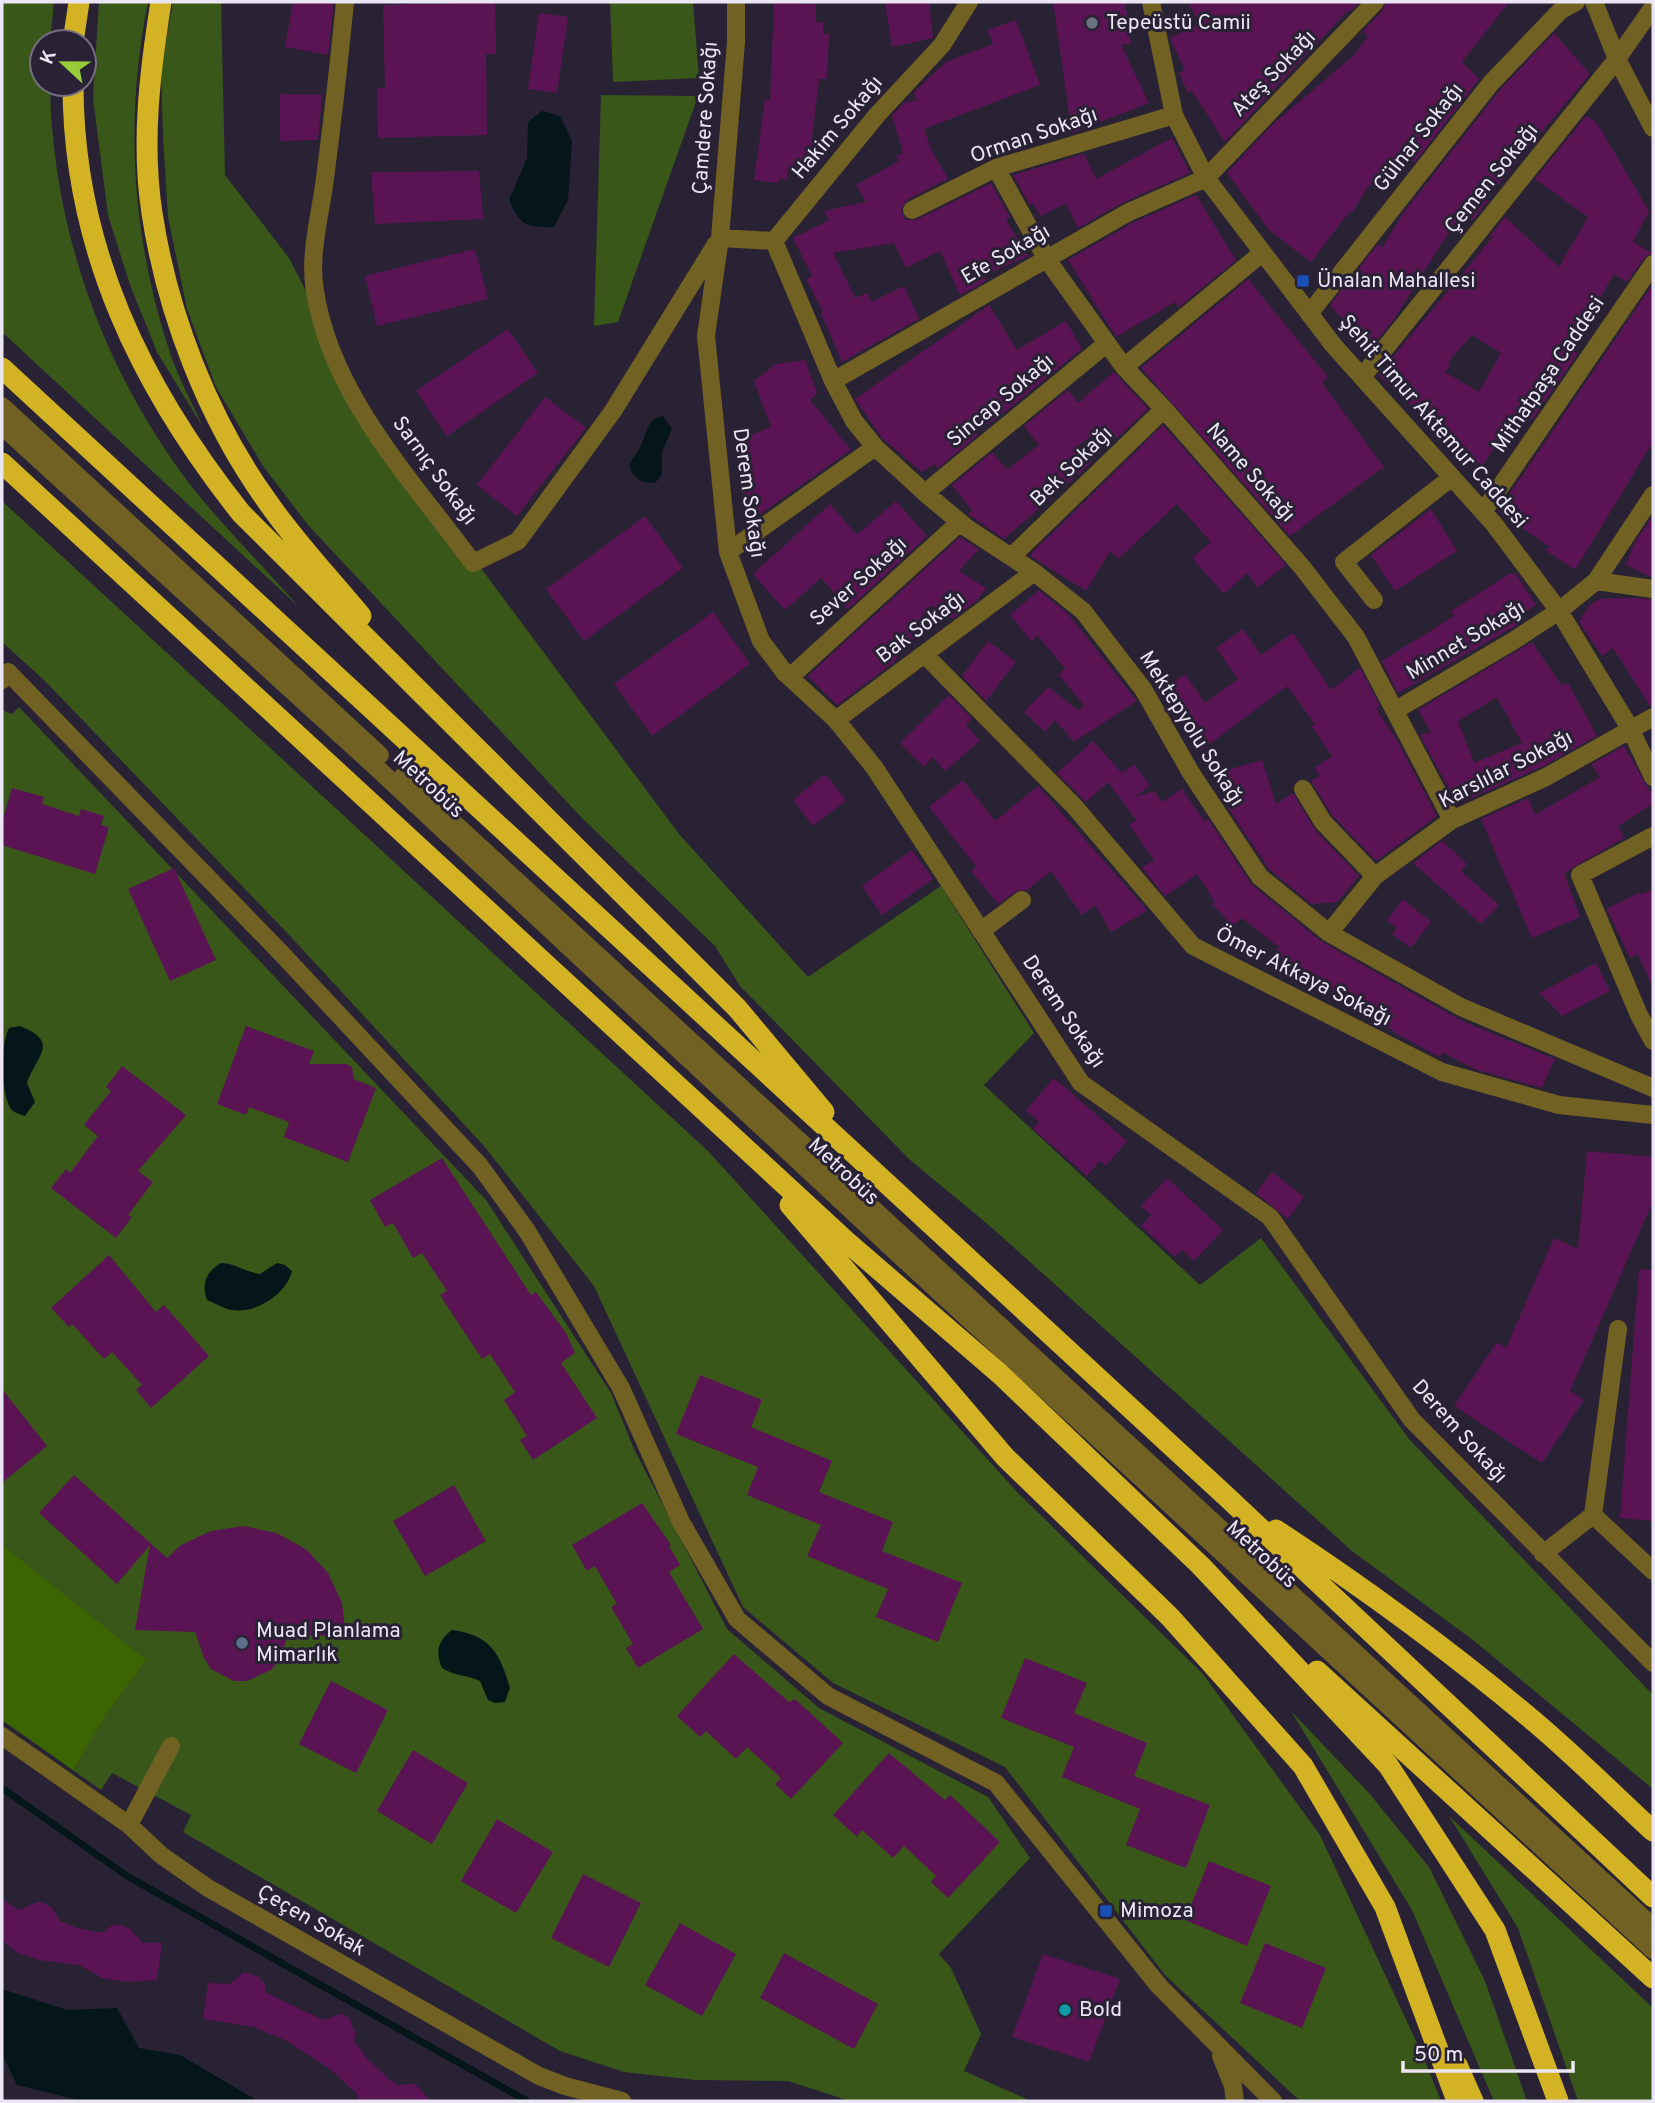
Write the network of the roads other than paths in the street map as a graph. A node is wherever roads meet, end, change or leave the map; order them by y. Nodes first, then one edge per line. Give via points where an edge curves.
1 (79, 2) edge
2 (161, 2) edge
3 (345, 2) edge
4 (736, 2) edge
5 (969, 2) edge
6 (1151, 2) edge
7 (1375, 2) edge
8 (1576, 2) edge
9 (1594, 2) edge
10 (1653, 6) edge
11 (75, 28) edge
12 (1617, 60) junction
13 (73, 98) edge
14 (1174, 115) junction
15 (1653, 128) edge
16 (996, 168) junction
17 (1206, 177) junction
18 (912, 210) dead end
19 (720, 239) junction
20 (774, 241) junction
21 (1262, 253) junction
22 (1046, 258) junction
23 (1653, 264) edge
24 (1309, 314) junction
25 (1106, 344) junction
26 (1124, 367) junction
27 (2, 368) edge
28 (1362, 377) junction
29 (833, 381) junction
30 (2, 406) edge
31 (1164, 409) junction
32 (2, 426) edge
33 (875, 447) junction
34 (2, 463) edge
35 (1452, 477) junction
36 (925, 493) junction
37 (1653, 495) edge
38 (1483, 512) junction
39 (960, 522) junction
40 (728, 552) junction
41 (1011, 557) junction
42 (1034, 572) junction
43 (1596, 581) junction
44 (1653, 589) edge
45 (1374, 600) dead end
46 (1559, 611) junction
47 (924, 654) junction
48 (5, 676) edge
49 (790, 677) junction
50 (1396, 709) junction
51 (1653, 718) edge
52 (836, 720) junction
53 (453, 724) junction
54 (1631, 730) junction
55 (1653, 776) edge
56 (1303, 789) dead end
57 (1452, 820) junction
58 (1653, 836) edge
59 (1375, 876) junction
60 (1021, 900) dead end
61 (981, 931) junction
62 (1329, 933) junction
63 (1653, 1041) edge
64 (1653, 1088) edge
65 (1653, 1115) edge
66 (727, 1132) junction
67 (878, 1177) junction
68 (1618, 1329) dead end
69 (1227, 1498) junction
70 (1593, 1515) junction
71 (1543, 1554) junction
72 (1201, 1566) junction
73 (1653, 1571) edge
74 (1653, 1663) edge
75 (2, 1736) edge
76 (171, 1746) dead end
77 (1572, 1821) junction
78 (130, 1825) junction
79 (1653, 1831) edge
80 (1653, 1876) edge
81 (1653, 1897) edge
82 (1385, 1907) junction
83 (1653, 1927) edge
84 (1653, 1950) edge
85 (1653, 1978) edge
86 (1217, 2046) junction
87 (618, 2101) edge
88 (1235, 2101) edge
89 (1273, 2101) edge
90 (1457, 2101) edge
91 (1474, 2101) edge
92 (1558, 2101) edge

1 - 11 highway
2 - 53 highway via 150,71 151,212 170,298 201,378 233,448 267,502
3 - 19 street, Sarnıç Sokağı via 314,290 328,341 347,385 473,563 518,541 613,411
4 - 19 street, Çamdere Sokağı
5 - 20 street, Hakim Sokağı via 942,45 877,115
6 - 14 street, Şehit Timur Aktemur Caddesi
7 - 17 street, Ateş Sokağı
8 - 24 street, Gülnar Sokağı via 1561,10 1491,83
9 - 12 street
10 - 12 street, Çemen Sokağı
12 - 15 street
12 - 28 street, Çemen Sokağı
13 - 53 highway via 81,171 107,287 159,396 197,458 241,513
14 - 16 street, Orman Sokağı
14 - 17 street, Şehit Timur Aktemur Caddesi
16 - 18 street, Orman Sokağı
16 - 22 street, Name Sokağı
17 - 21 street, Şehit Timur Aktemur Caddesi
17 - 22 street, Efe Sokağı via 1127,213
19 - 20 street
19 - 40 street, Derem Sokağı via 706,337
20 - 29 street, Mektepyolu Sokağı
21 - 24 street, Şehit Timur Aktemur Caddesi
21 - 26 street
22 - 25 street, Name Sokağı
22 - 29 street, Efe Sokağı
23 - 38 street, Mithatpaşa Caddesi
24 - 28 street, Şehit Timur Aktemur Caddesi
25 - 26 street, Name Sokağı
25 - 36 street, Sincap Sokağı
26 - 31 street, Name Sokağı
27 - 67 highway
28 - 35 street, Şehit Timur Aktemur Caddesi
29 - 33 street, Mektepyolu Sokağı via 854,421
30 - 83 street, Metrobüs
31 - 41 street, Bek Sokağı
31 - 50 street, Name Sokağı via 1327,598 1356,637
32 - 84 street, Metrobüs
33 - 36 street, Mektepyolu Sokağı
33 - 40 street
34 - 66 highway
35 - 38 street, Şehit Timur Aktemur Caddesi
35 - 45 street via 1344,562
36 - 39 street, Mektepyolu Sokağı
37 - 43 street, Minnet Sokağı
38 - 46 street, Şehit Timur Aktemur Caddesi
39 - 41 street, Mektepyolu Sokağı
39 - 49 street, Sever Sokağı
40 - 49 street, Derem Sokağı via 761,640
41 - 42 street, Mektepyolu Sokağı
42 - 47 street, Bak Sokağı
42 - 62 street, Mektepyolu Sokağı via 1083,611 1143,689 1259,877
43 - 44 street
43 - 46 street, Minnet Sokağı
46 - 50 street, Minnet Sokağı
46 - 54 street, Şehit Timur Aktemur Caddesi
47 - 52 street, Bak Sokağı
47 - 65 street, Ömer Akkaya Sokağı via 1074,806 1193,946 1441,1072 1559,1105
48 - 86 street via 281,953 480,1166 527,1231 621,1388 681,1522 737,1619 828,1696 996,1783 1159,1986
49 - 52 street, Derem Sokağı
50 - 57 street, Name Sokağı
51 - 54 street, Karslılar Sokağı
52 - 61 street, Derem Sokağı via 874,767
53 - 67 highway via 737,1008
54 - 55 street, Şehit Timur Aktemur Caddesi
54 - 57 street, Karslılar Sokağı via 1546,778
56 - 59 street via 1323,822
57 - 59 street, Karslılar Sokağı
58 - 63 street via 1580,875
59 - 62 street, Karslılar Sokağı
60 - 61 street
61 - 71 street, Derem Sokağı via 1081,1083 1270,1217 1412,1420
62 - 64 street, Mektepyolu Sokağı via 1461,1007
66 - 72 highway via 1010,1383
66 - 82 highway via 1005,1457 1170,1617 1303,1766
67 - 69 highway
68 - 70 street
69 - 77 highway
69 - 79 highway via 1369,1591 1538,1724
70 - 71 street
70 - 73 street
71 - 74 street, Derem Sokağı
72 - 85 highway
72 - 92 highway via 1388,1765 1495,1930
75 - 78 street, Çeçen Sokak
76 - 78 street
77 - 80 highway
77 - 81 highway
78 - 87 street, Çeçen Sokak via 161,1855 208,1888 504,2057 565,2086
82 - 90 highway
82 - 91 highway
86 - 88 street
86 - 89 street

